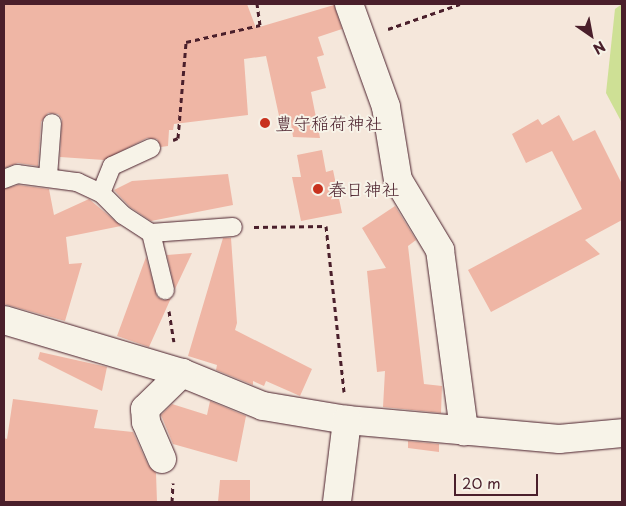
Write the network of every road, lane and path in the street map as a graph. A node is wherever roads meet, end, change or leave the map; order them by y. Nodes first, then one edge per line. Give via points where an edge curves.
1 (257, 4) edge
2 (349, 4) edge
3 (460, 4) edge
4 (361, 38) junction
5 (52, 123) dead end
6 (151, 148) joint
7 (48, 176) junction
8 (4, 179) edge
9 (102, 193) junction
10 (233, 227) joint
11 (151, 233) junction
12 (166, 290) joint
13 (4, 320) edge
14 (180, 372) junction
15 (347, 420) junction
16 (464, 430) junction
17 (622, 433) edge
18 (162, 459) dead end
19 (336, 502) edge

1 - 6 path via 260,25 186,42 178,138
2 - 4 street
3 - 4 path
4 - 16 street via 386,106 398,180 440,250
5 - 7 lane
6 - 9 lane via 112,166
7 - 8 lane via 17,174
7 - 9 lane via 77,182
9 - 11 lane via 123,215
10 - 11 lane
10 - 15 path via 326,226
11 - 12 lane
12 - 14 path
13 - 14 street
14 - 15 street via 263,406
14 - 18 street via 145,409 146,422
15 - 16 street
15 - 19 street
16 - 17 street via 559,439

